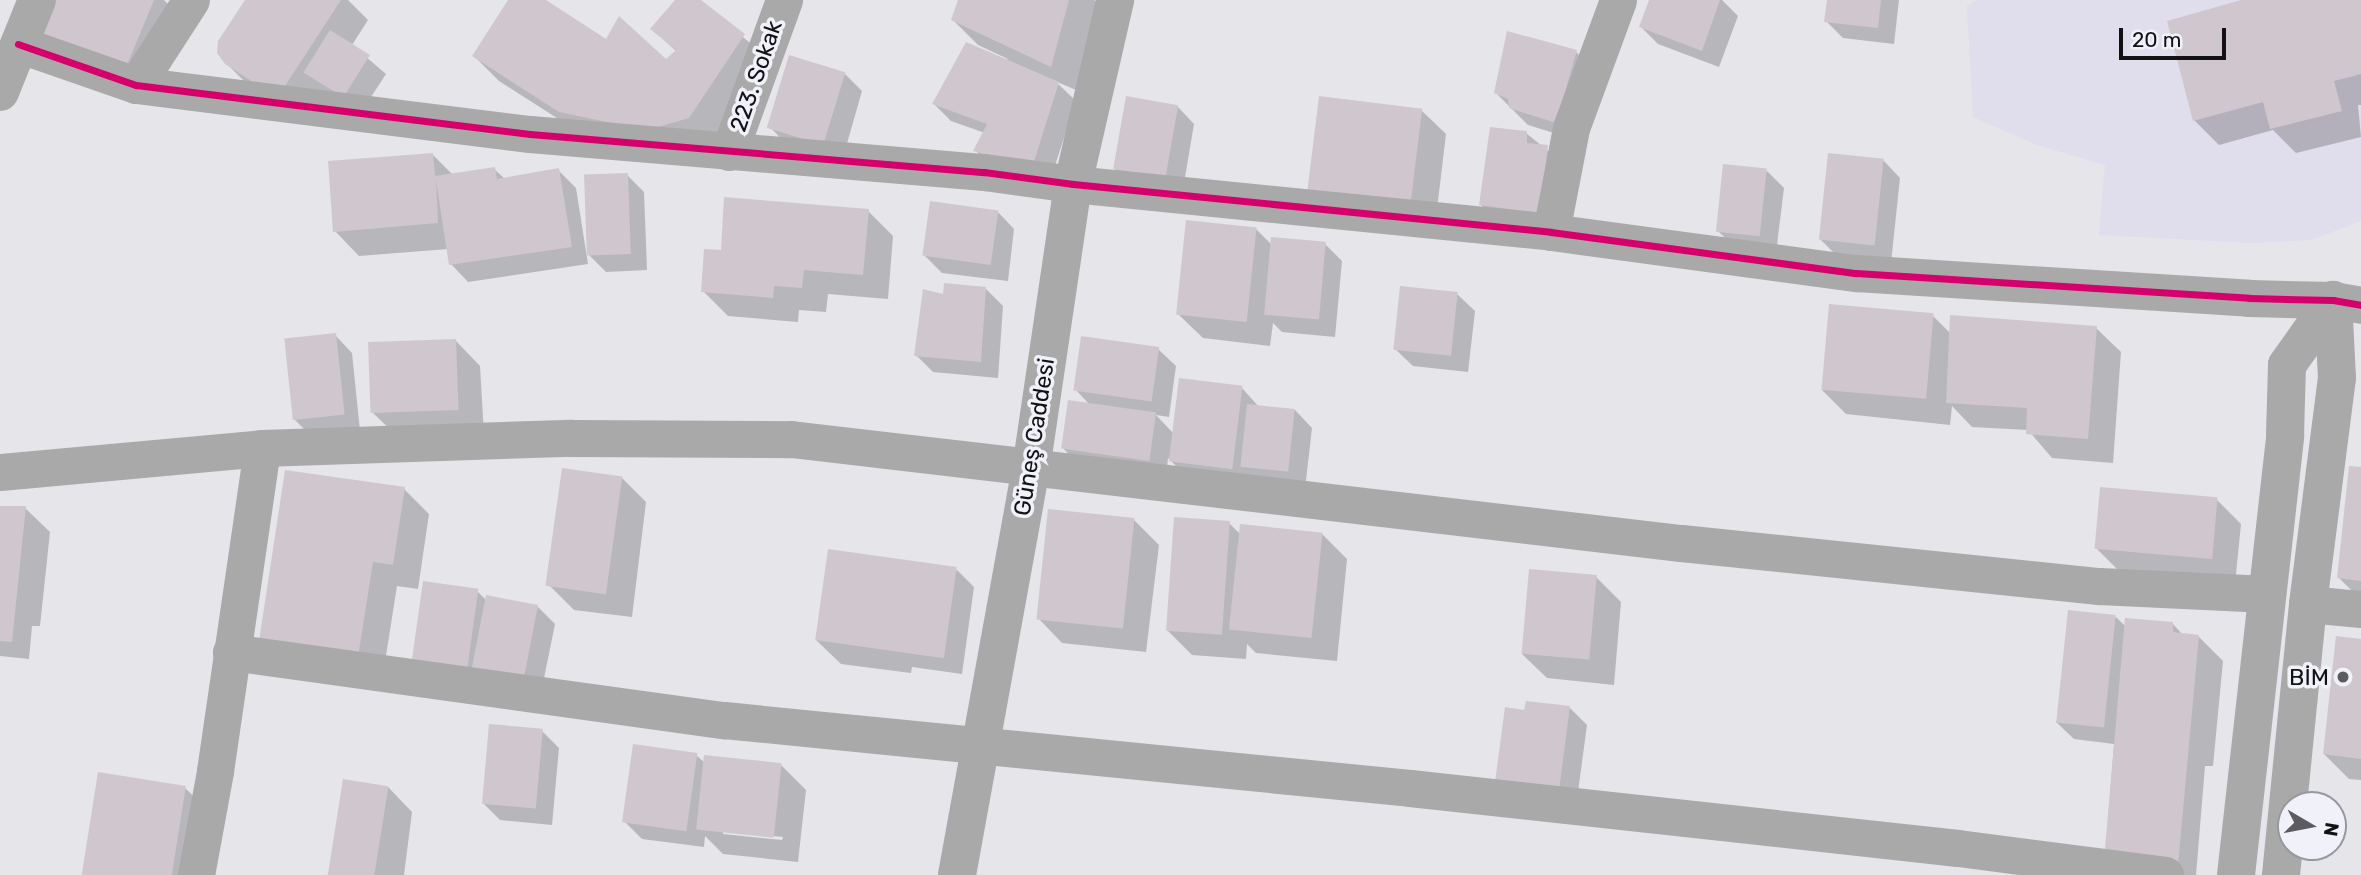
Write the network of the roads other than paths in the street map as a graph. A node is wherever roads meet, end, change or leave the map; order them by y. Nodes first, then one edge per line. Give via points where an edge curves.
1 (37, 0) edge
2 (191, 0) edge
3 (784, 0) edge
4 (1115, 0) edge
5 (1618, 0) edge
6 (18, 44) junction
7 (136, 85) junction
8 (0, 92) edge
9 (729, 152) junction
10 (1073, 184) junction
11 (1551, 232) junction
12 (2361, 275) edge
13 (2347, 302) edge
14 (262, 448) junction
15 (1031, 469) junction
16 (0, 472) edge
17 (2267, 594) junction
18 (2308, 604) junction
19 (2361, 609) edge
20 (231, 652) junction
21 (980, 743) junction
22 (196, 875) edge
23 (957, 875) edge
24 (2165, 875) edge
25 (2236, 875) edge
26 (2281, 875) edge

1 - 6 street
2 - 7 street
3 - 9 street, 223. Sokak
4 - 10 street, Güneş Caddesi
5 - 11 street via 1571,128
6 - 7 street
6 - 8 street
7 - 9 street via 530,134
9 - 10 street via 984,172
10 - 11 street
10 - 15 street, Güneş Caddesi
11 - 13 street via 1856,273
12 - 13 street
13 - 17 street via 2287,365 2285,436
13 - 18 street
14 - 15 street via 571,438 791,439
14 - 16 street
14 - 20 street
15 - 17 street via 2085,584
15 - 21 street, Güneş Caddesi
17 - 25 street
18 - 19 street
18 - 26 street
20 - 21 street via 724,720
20 - 22 street
21 - 23 street, Güneş Caddesi
21 - 24 street via 1958,848

